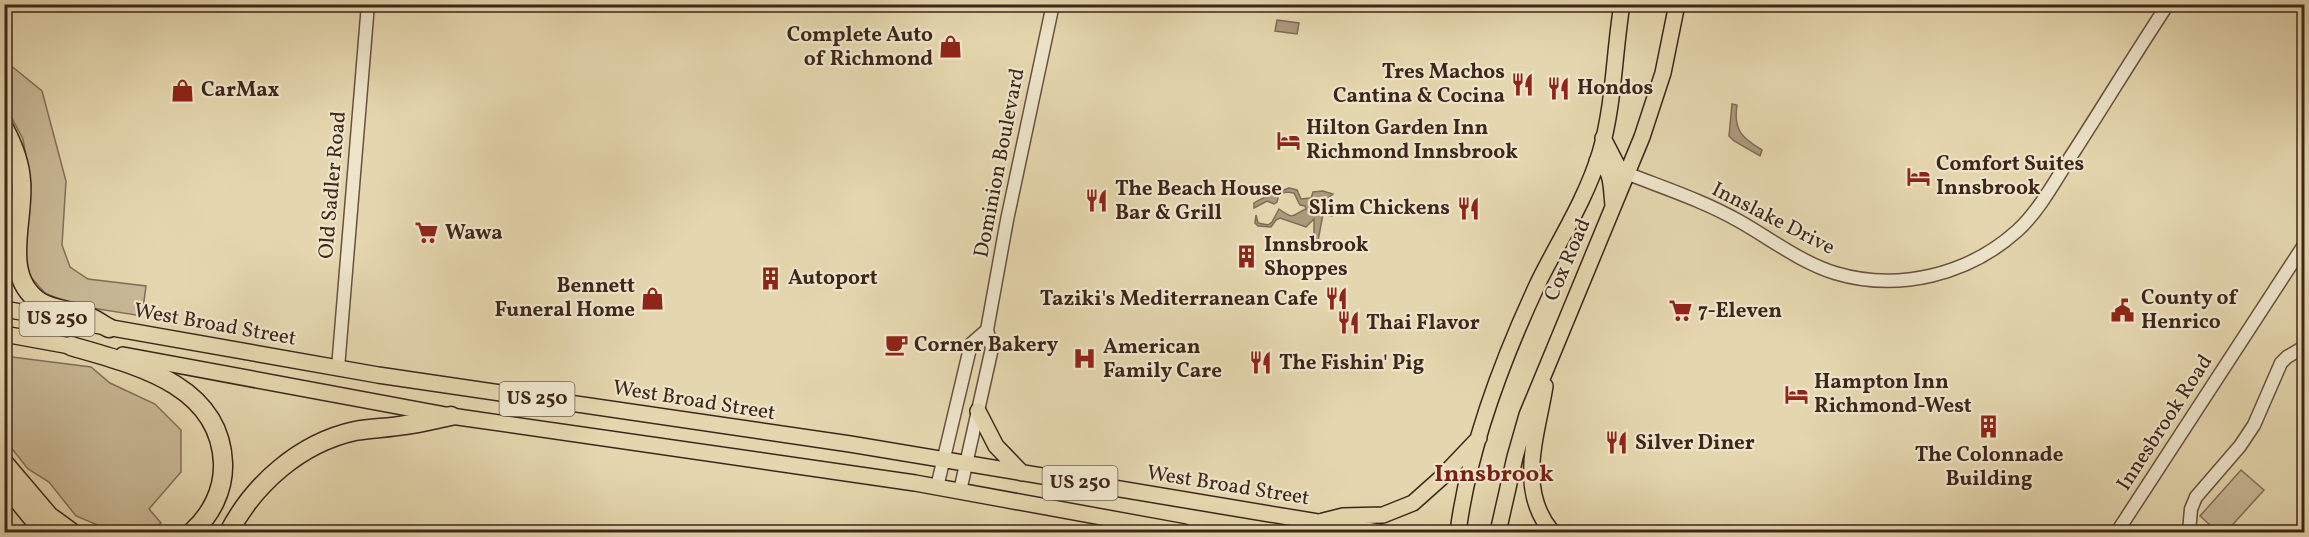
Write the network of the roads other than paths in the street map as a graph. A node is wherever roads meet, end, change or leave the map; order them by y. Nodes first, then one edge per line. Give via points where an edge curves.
1 (368, 4) edge
2 (1053, 4) edge
3 (1623, 4) edge
4 (1677, 4) edge
5 (2168, 4) edge
6 (4, 128) edge
7 (1603, 138) junction
8 (1597, 161) junction
9 (1626, 173) junction
10 (1613, 208) junction
11 (2304, 244) edge
12 (4, 309) edge
13 (109, 328) junction
14 (987, 330) junction
15 (4, 334) edge
16 (71, 346) junction
17 (2304, 346) edge
18 (1549, 361) junction
19 (338, 368) junction
20 (978, 411) junction
21 (451, 416) junction
22 (1479, 438) junction
23 (944, 460) junction
24 (4, 463) edge
25 (966, 464) junction
26 (1022, 473) junction
27 (4, 483) edge
28 (937, 487) junction
29 (960, 490) junction
30 (1317, 522) junction
31 (44, 532) edge
32 (71, 532) edge
33 (192, 532) edge
34 (229, 532) edge
35 (1184, 532) edge
36 (1378, 532) edge
37 (1458, 532) edge
38 (1498, 532) edge
39 (1552, 532) edge
40 (2117, 532) edge
41 (2189, 532) edge

1 - 19 street, Old Sadler Road
2 - 14 street, Dominion Boulevard
3 - 7 main road, Cox Road
4 - 9 main road, Cox Road via 1660,83
5 - 9 street, Innslake Drive via 2029,218 1991,250 1950,271 1893,281 1834,273 1794,255 1724,213
6 - 13 highway via 21,181 18,273 40,302 86,315
7 - 8 main road, Cox Road
7 - 9 main road via 1619,169
8 - 10 main road via 1609,172
8 - 22 main road, Cox Road via 1578,209 1516,331
9 - 10 main road, Cox Road
10 - 18 main road, Cox Road
11 - 40 street, Innesbrook Road
12 - 13 main road, West Broad Street / US 250
13 - 19 main road, West Broad Street / US 250
14 - 20 street, Dominion Boulevard via 992,348
14 - 23 street, Dominion Boulevard via 971,344
15 - 16 main road, US 250
16 - 21 main road, US 250
16 - 33 highway via 142,367 164,378 197,403 212,423 223,457 221,482 213,506
17 - 41 street via 2280,363 2254,425 2196,497
18 - 38 main road, Cox Road via 1520,435
18 - 39 main road via 1531,477 1536,507
19 - 23 main road, West Broad Street / US 250
20 - 25 street, Dominion Boulevard
20 - 26 main road via 996,446
21 - 28 main road, US 250
21 - 34 highway via 354,432 326,441 267,480
22 - 30 main road via 1413,503 1383,514
22 - 37 main road, Cox Road
23 - 25 main road, West Broad Street / US 250
23 - 28 street, Dominion Boulevard
24 - 32 highway via 49,516
25 - 26 main road, West Broad Street / US 250
25 - 29 street, Dominion Boulevard
26 - 30 main road, West Broad Street / US 250
27 - 31 highway
28 - 29 main road, US 250
29 - 35 main road, US 250
30 - 36 main road, West Broad Street / US 250

